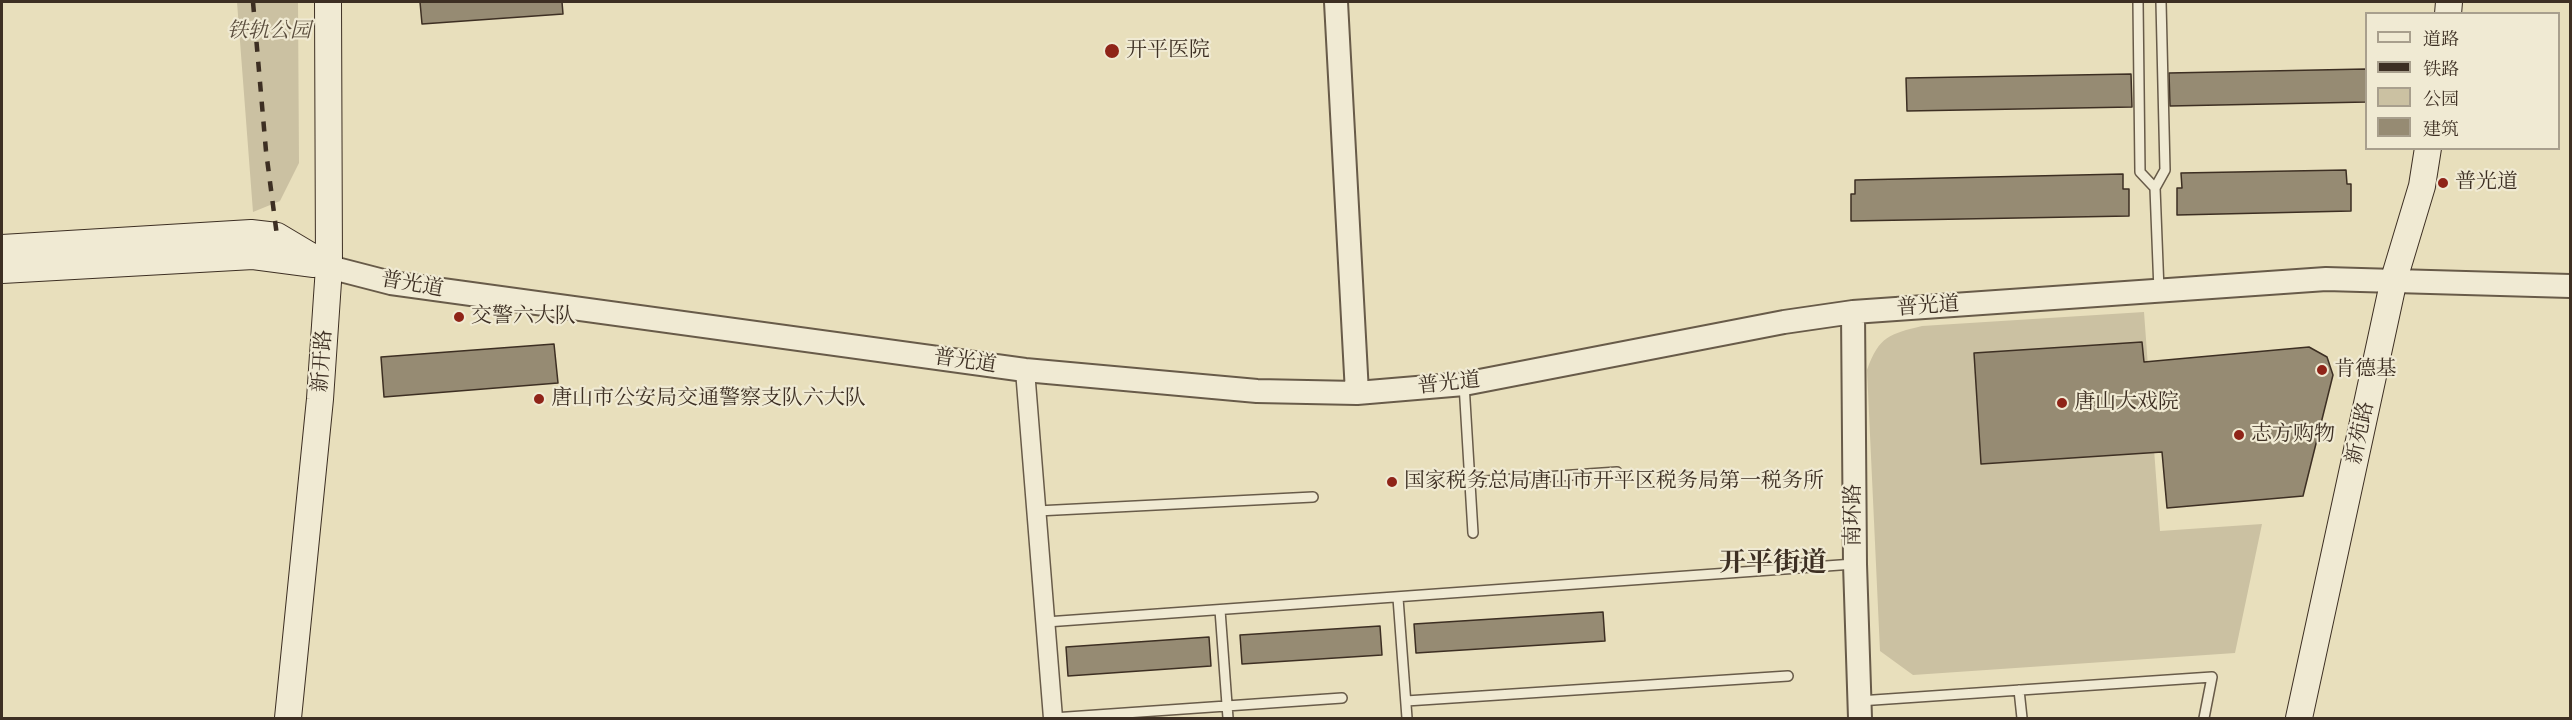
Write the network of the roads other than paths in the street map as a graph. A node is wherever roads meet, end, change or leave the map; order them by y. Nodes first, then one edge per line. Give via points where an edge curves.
1 (328, 2) edge
2 (1336, 2) edge
3 (2138, 2) edge
4 (2161, 2) edge
5 (2428, 150) edge
6 (2155, 189) junction
7 (2, 248) edge
8 (329, 267) junction
9 (2, 270) edge
10 (2394, 279) junction
11 (2571, 286) edge
12 (2159, 291) junction
13 (1853, 312) junction
14 (1025, 370) junction
15 (1464, 384) junction
16 (1357, 393) junction
17 (1617, 472) dead end
18 (1470, 482) junction
19 (1313, 497) dead end
20 (1037, 511) junction
21 (1473, 533) dead end
22 (1855, 564) junction
23 (1398, 598) junction
24 (1220, 610) junction
25 (1046, 622) junction
26 (1788, 676) dead end
27 (2019, 690) junction
28 (1342, 698) dead end
29 (1406, 701) junction
30 (1228, 706) junction
31 (1859, 710) edge
32 (288, 718) edge
33 (1053, 718) edge
34 (1228, 718) edge
35 (1407, 718) edge
36 (2022, 718) edge
37 (2204, 718) edge
38 (2299, 718) edge

1 - 8 main road, 新开路
2 - 16 street
3 - 6 lane via 2140,172
4 - 6 lane via 2165,170
5 - 10 main road, 新苑路 via 2422,186
6 - 12 lane
7 - 8 main road, 普光道 via 251,233 277,236
8 - 9 main road, 普光道 via 253,256
8 - 14 street, 普光道 via 391,283
8 - 32 main road, 新开路
10 - 11 street, 普光道
10 - 12 street, 普光道 via 2326,279
10 - 38 main road, 新苑路
12 - 13 street, 普光道
13 - 15 street, 普光道
13 - 22 street, 南环路
14 - 16 street, 普光道 via 1257,391
14 - 20 street
15 - 16 street, 普光道
15 - 18 lane
17 - 18 lane
18 - 21 lane
19 - 20 lane
20 - 25 street
22 - 23 lane
22 - 31 street, 南环路
23 - 24 lane
23 - 29 lane
24 - 25 lane
24 - 30 lane
25 - 33 street
26 - 29 lane
27 - 31 lane
27 - 36 lane
27 - 37 lane via 2212,677
28 - 30 lane
29 - 35 lane
30 - 33 lane
30 - 34 lane

